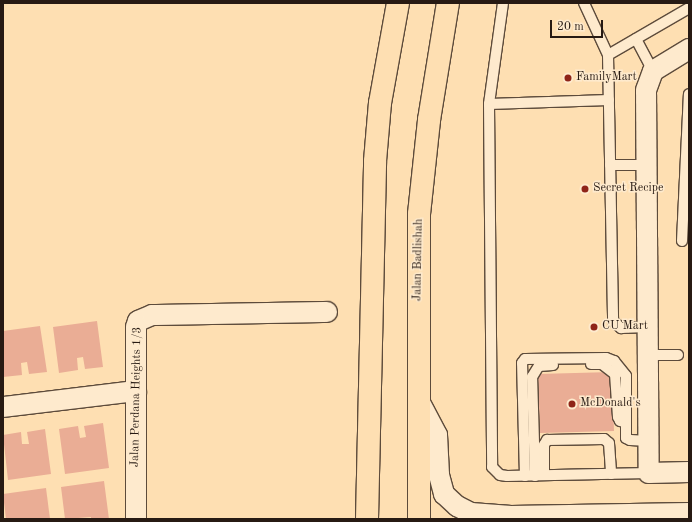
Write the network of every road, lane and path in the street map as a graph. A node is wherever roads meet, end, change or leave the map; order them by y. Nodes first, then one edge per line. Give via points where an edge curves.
1 (398, 3) edge
2 (448, 3) edge
3 (503, 3) edge
4 (584, 3) edge
5 (689, 8) edge
6 (636, 39) junction
7 (689, 49) edge
8 (608, 56) junction
9 (654, 71) junction
10 (689, 94) edge
11 (609, 100) junction
12 (489, 104) junction
13 (688, 123) edge
14 (646, 165) junction
15 (610, 166) junction
16 (686, 177) edge
17 (682, 241) dead end
18 (327, 312) dead end
19 (647, 327) junction
20 (647, 355) junction
21 (678, 355) dead end
22 (136, 392) junction
23 (418, 399) junction
24 (3, 407) edge
25 (626, 422) junction
26 (649, 440) junction
27 (689, 472) edge
28 (649, 473) junction
29 (611, 474) junction
30 (535, 476) junction
31 (689, 513) edge
32 (511, 518) edge
33 (136, 519) edge
34 (367, 519) edge
35 (419, 519) edge

1 - 34 main road via 380,103 375,154
2 - 23 main road, Jalan Badlishah via 429,120 419,214
3 - 12 lane
4 - 8 lane
5 - 6 lane
6 - 8 lane
6 - 9 lane
7 - 9 street
8 - 11 lane
9 - 14 street via 646,90
10 - 13 lane
11 - 12 lane
11 - 15 lane
12 - 30 lane via 491,461 495,472 500,475
13 - 16 lane
14 - 15 lane
14 - 19 street
15 - 19 lane via 613,322 621,328
16 - 17 lane
18 - 22 street, Jalan Perdana Heights 1/3 via 144,317 136,327
19 - 20 street
20 - 21 lane
20 - 26 street
22 - 24 street
22 - 33 street, Jalan Perdana Heights 1/3
23 - 32 street via 437,435 439,475 444,494 457,506 471,513
23 - 35 main road, Jalan Badlishah
25 - 26 lane via 626,438
25 - 30 lane via 619,419 617,378 607,366 540,366 532,377
25 - 30 lane via 626,376 614,361 606,358 525,359 522,363
26 - 28 street
27 - 28 street
28 - 29 lane
29 - 30 lane
29 - 30 lane via 607,440 561,440 545,443
31 - 32 street

